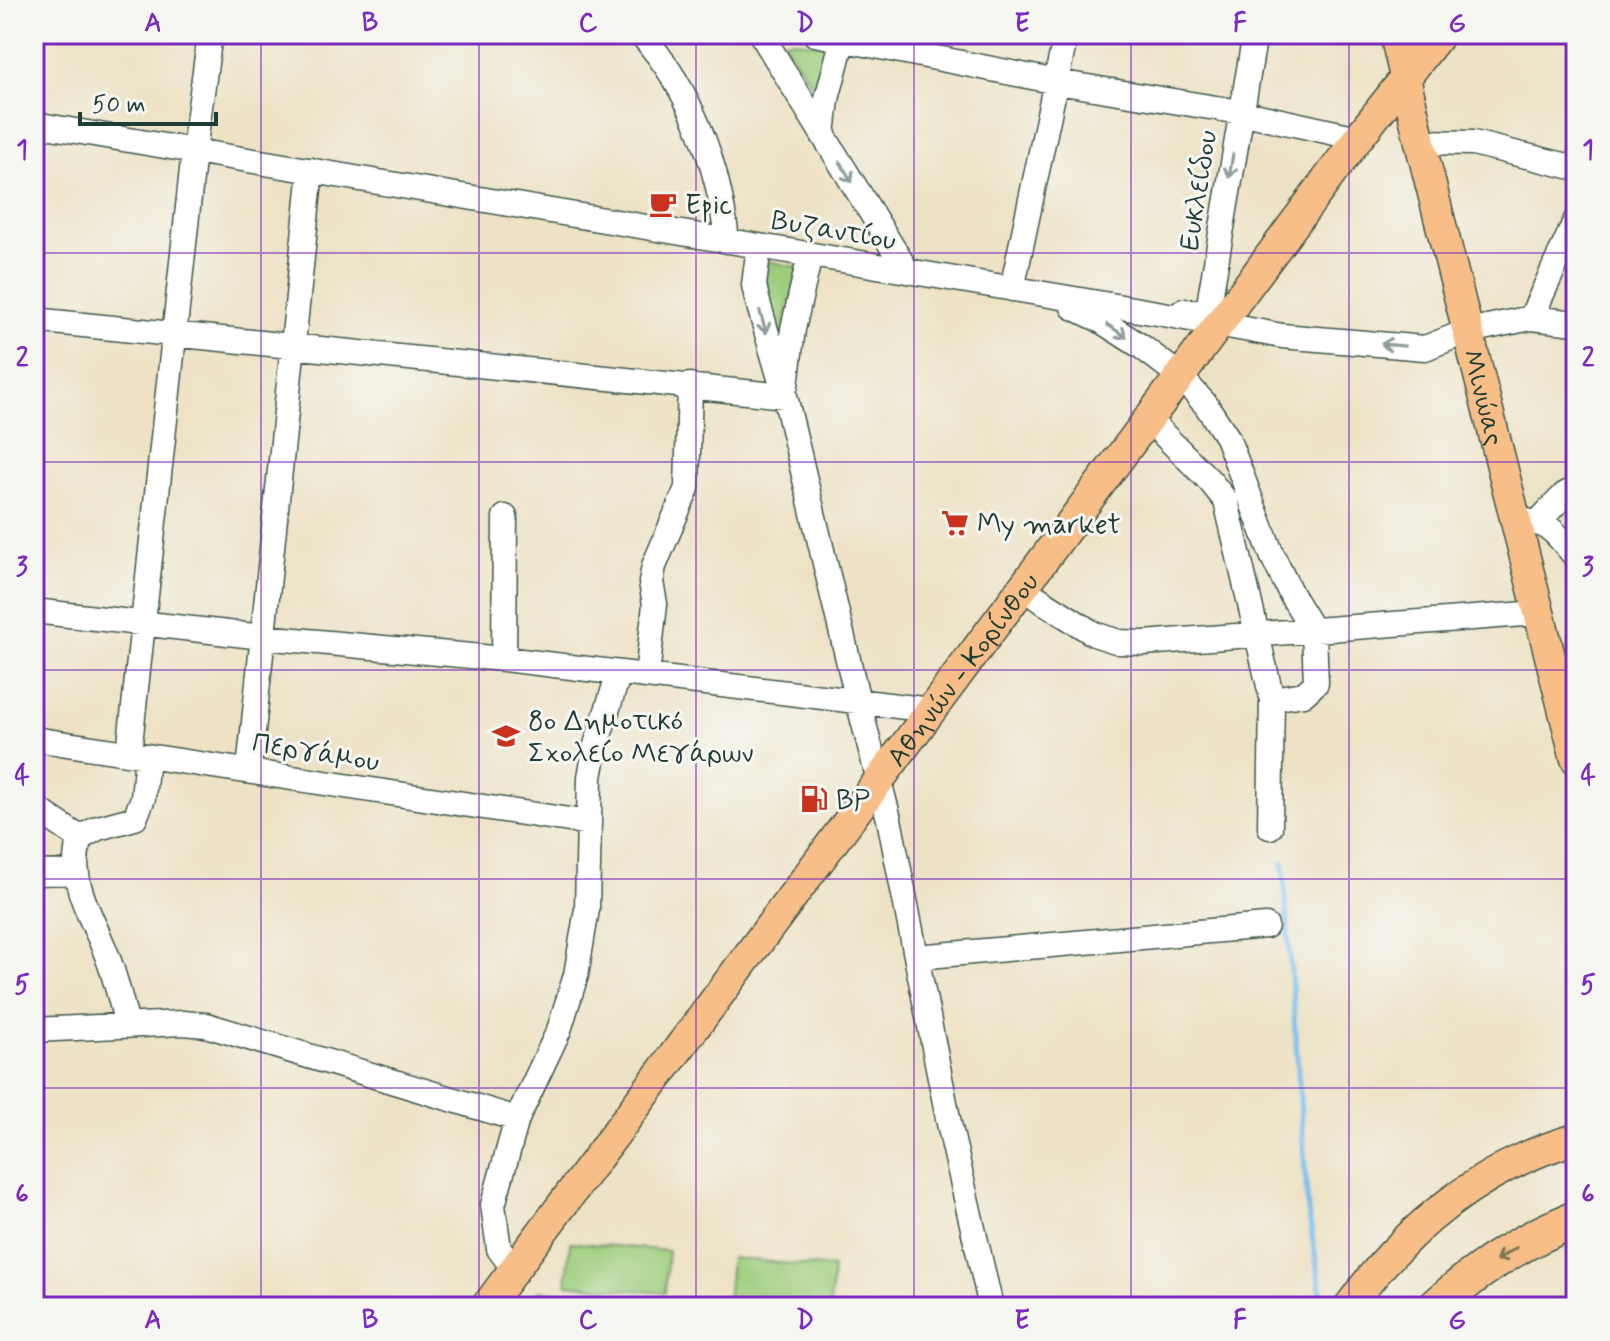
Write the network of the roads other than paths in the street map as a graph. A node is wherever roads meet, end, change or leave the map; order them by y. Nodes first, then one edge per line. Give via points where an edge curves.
1 (210, 34) edge
2 (641, 34) edge
3 (761, 34) edge
4 (815, 34) edge
5 (1066, 34) edge
6 (1255, 34) edge
7 (1395, 34) edge
8 (1440, 34) edge
9 (844, 36) edge
10 (1406, 79) junction
11 (1057, 82) junction
12 (1240, 112) junction
13 (34, 124) edge
14 (823, 135) junction
15 (1358, 138) junction
16 (1420, 142) junction
17 (194, 151) junction
18 (1576, 168) edge
19 (311, 170) junction
20 (1576, 220) edge
21 (727, 241) junction
22 (759, 246) junction
23 (810, 255) junction
24 (907, 271) junction
25 (1012, 289) junction
26 (1049, 295) junction
27 (1163, 314) junction
28 (1531, 318) junction
29 (34, 320) edge
30 (1576, 323) edge
31 (1219, 324) junction
32 (1468, 331) junction
33 (174, 334) junction
34 (293, 347) junction
35 (1180, 376) junction
36 (690, 385) junction
37 (785, 396) junction
38 (1148, 419) junction
39 (1576, 488) edge
40 (505, 517) dead end
41 (1527, 520) junction
42 (1576, 557) edge
43 (1022, 588) junction
44 (34, 611) edge
45 (1539, 613) junction
46 (141, 625) junction
47 (1314, 632) junction
48 (1257, 635) junction
49 (263, 637) junction
50 (504, 659) junction
51 (619, 673) junction
52 (647, 676) junction
53 (1272, 699) junction
54 (858, 701) junction
55 (931, 710) junction
56 (34, 739) edge
57 (138, 754) junction
58 (1576, 759) edge
59 (249, 770) junction
60 (880, 779) junction
61 (34, 807) edge
62 (589, 823) junction
63 (1270, 827) dead end
64 (80, 838) junction
65 (77, 872) junction
66 (34, 873) edge
67 (1266, 926) dead end
68 (917, 957) junction
69 (127, 1025) junction
70 (34, 1030) edge
71 (517, 1119) junction
72 (1576, 1139) edge
73 (1576, 1219) edge
74 (514, 1269) junction
75 (486, 1307) edge
76 (991, 1307) edge
77 (1349, 1307) edge
78 (1436, 1307) edge

1 - 17 street
2 - 21 street via 702,133 723,200
3 - 14 street
4 - 9 street
5 - 11 street
6 - 12 street, Ευκλείδου
7 - 10 main road, Μινώας
8 - 10 main road, Αθηνών - Κορίνθου
9 - 11 street
9 - 14 street
10 - 15 main road, Αθηνών - Κορίνθου
10 - 16 main road, Μινώας
11 - 12 street
11 - 25 street
12 - 15 street
12 -> 27 street, Ευκλείδου via 1209,304 1205,312 1172,309
13 - 17 street, Βυζαντίου
14 -> 24 street
15 - 16 main road via 1389,134
15 - 31 main road, Αθηνών - Κορίνθου
16 - 18 street via 1473,143
16 - 32 main road, Μινώας
17 - 19 street, Βυζαντίου
17 - 33 street
19 - 21 street, Βυζαντίου
19 - 34 street
20 - 28 street
21 - 22 street, Βυζαντίου
22 - 23 street, Βυζαντίου
22 -> 37 street via 754,285
23 - 24 street, Βυζαντίου
23 - 37 street
24 - 25 street, Βυζαντίου
25 - 26 street, Βυζαντίου
26 - 27 street, Βυζαντίου
26 -> 35 street via 1098,319
27 - 31 street, Βυζαντίου
28 - 30 street, Βυζαντίου
28 - 32 street, Βυζαντίου
29 - 33 street
32 -> 31 street, Βυζαντίου via 1425,348 1282,336
31 - 35 main road, Αθηνών - Κορίνθου
32 - 41 main road, Μινώας
33 - 34 street
33 - 46 street
34 - 36 street
34 - 49 street
35 - 38 main road, Αθηνών - Κορίνθου
35 - 47 street via 1227,437 1272,555
36 - 37 street
36 - 52 street via 687,488 654,566
37 - 54 street
38 - 43 main road, Αθηνών - Κορίνθου
38 - 48 street via 1226,501
39 - 41 street
40 - 50 street
41 - 42 street via 1548,526
41 - 45 main road, Μινώας
43 - 48 street via 1094,634 1119,642
43 - 55 main road, Αθηνών - Κορίνθου
44 - 46 street
45 - 47 street
45 - 58 main road, Μινώας
46 - 49 street
46 - 57 street
47 - 48 street
47 - 53 street via 1316,683 1304,694
48 - 53 street
49 - 50 street
49 - 59 street
50 - 51 street
51 - 52 street
51 - 62 street via 596,745
52 - 54 street
53 - 63 street
54 - 55 street
54 - 60 street
55 - 60 main road, Αθηνών - Κορίνθου
56 - 57 street, Περγάμου
57 - 59 street, Περγάμου
57 - 64 street via 143,798 135,818
59 - 62 street, Περγάμου
60 - 68 street
60 - 74 main road, Αθηνών - Κορίνθου
61 - 64 street
62 - 71 street via 587,909 576,975 559,1030
64 - 65 street
65 - 66 street
65 - 69 street
67 - 68 street
68 - 76 street
69 - 70 street
69 - 71 street via 206,1025
71 - 74 street via 493,1205 499,1249
72 - 77 main road via 1526,1157 1441,1208 1400,1245
73 -> 78 highway via 1513,1249
74 - 75 main road, Αθηνών - Κορίνθου

